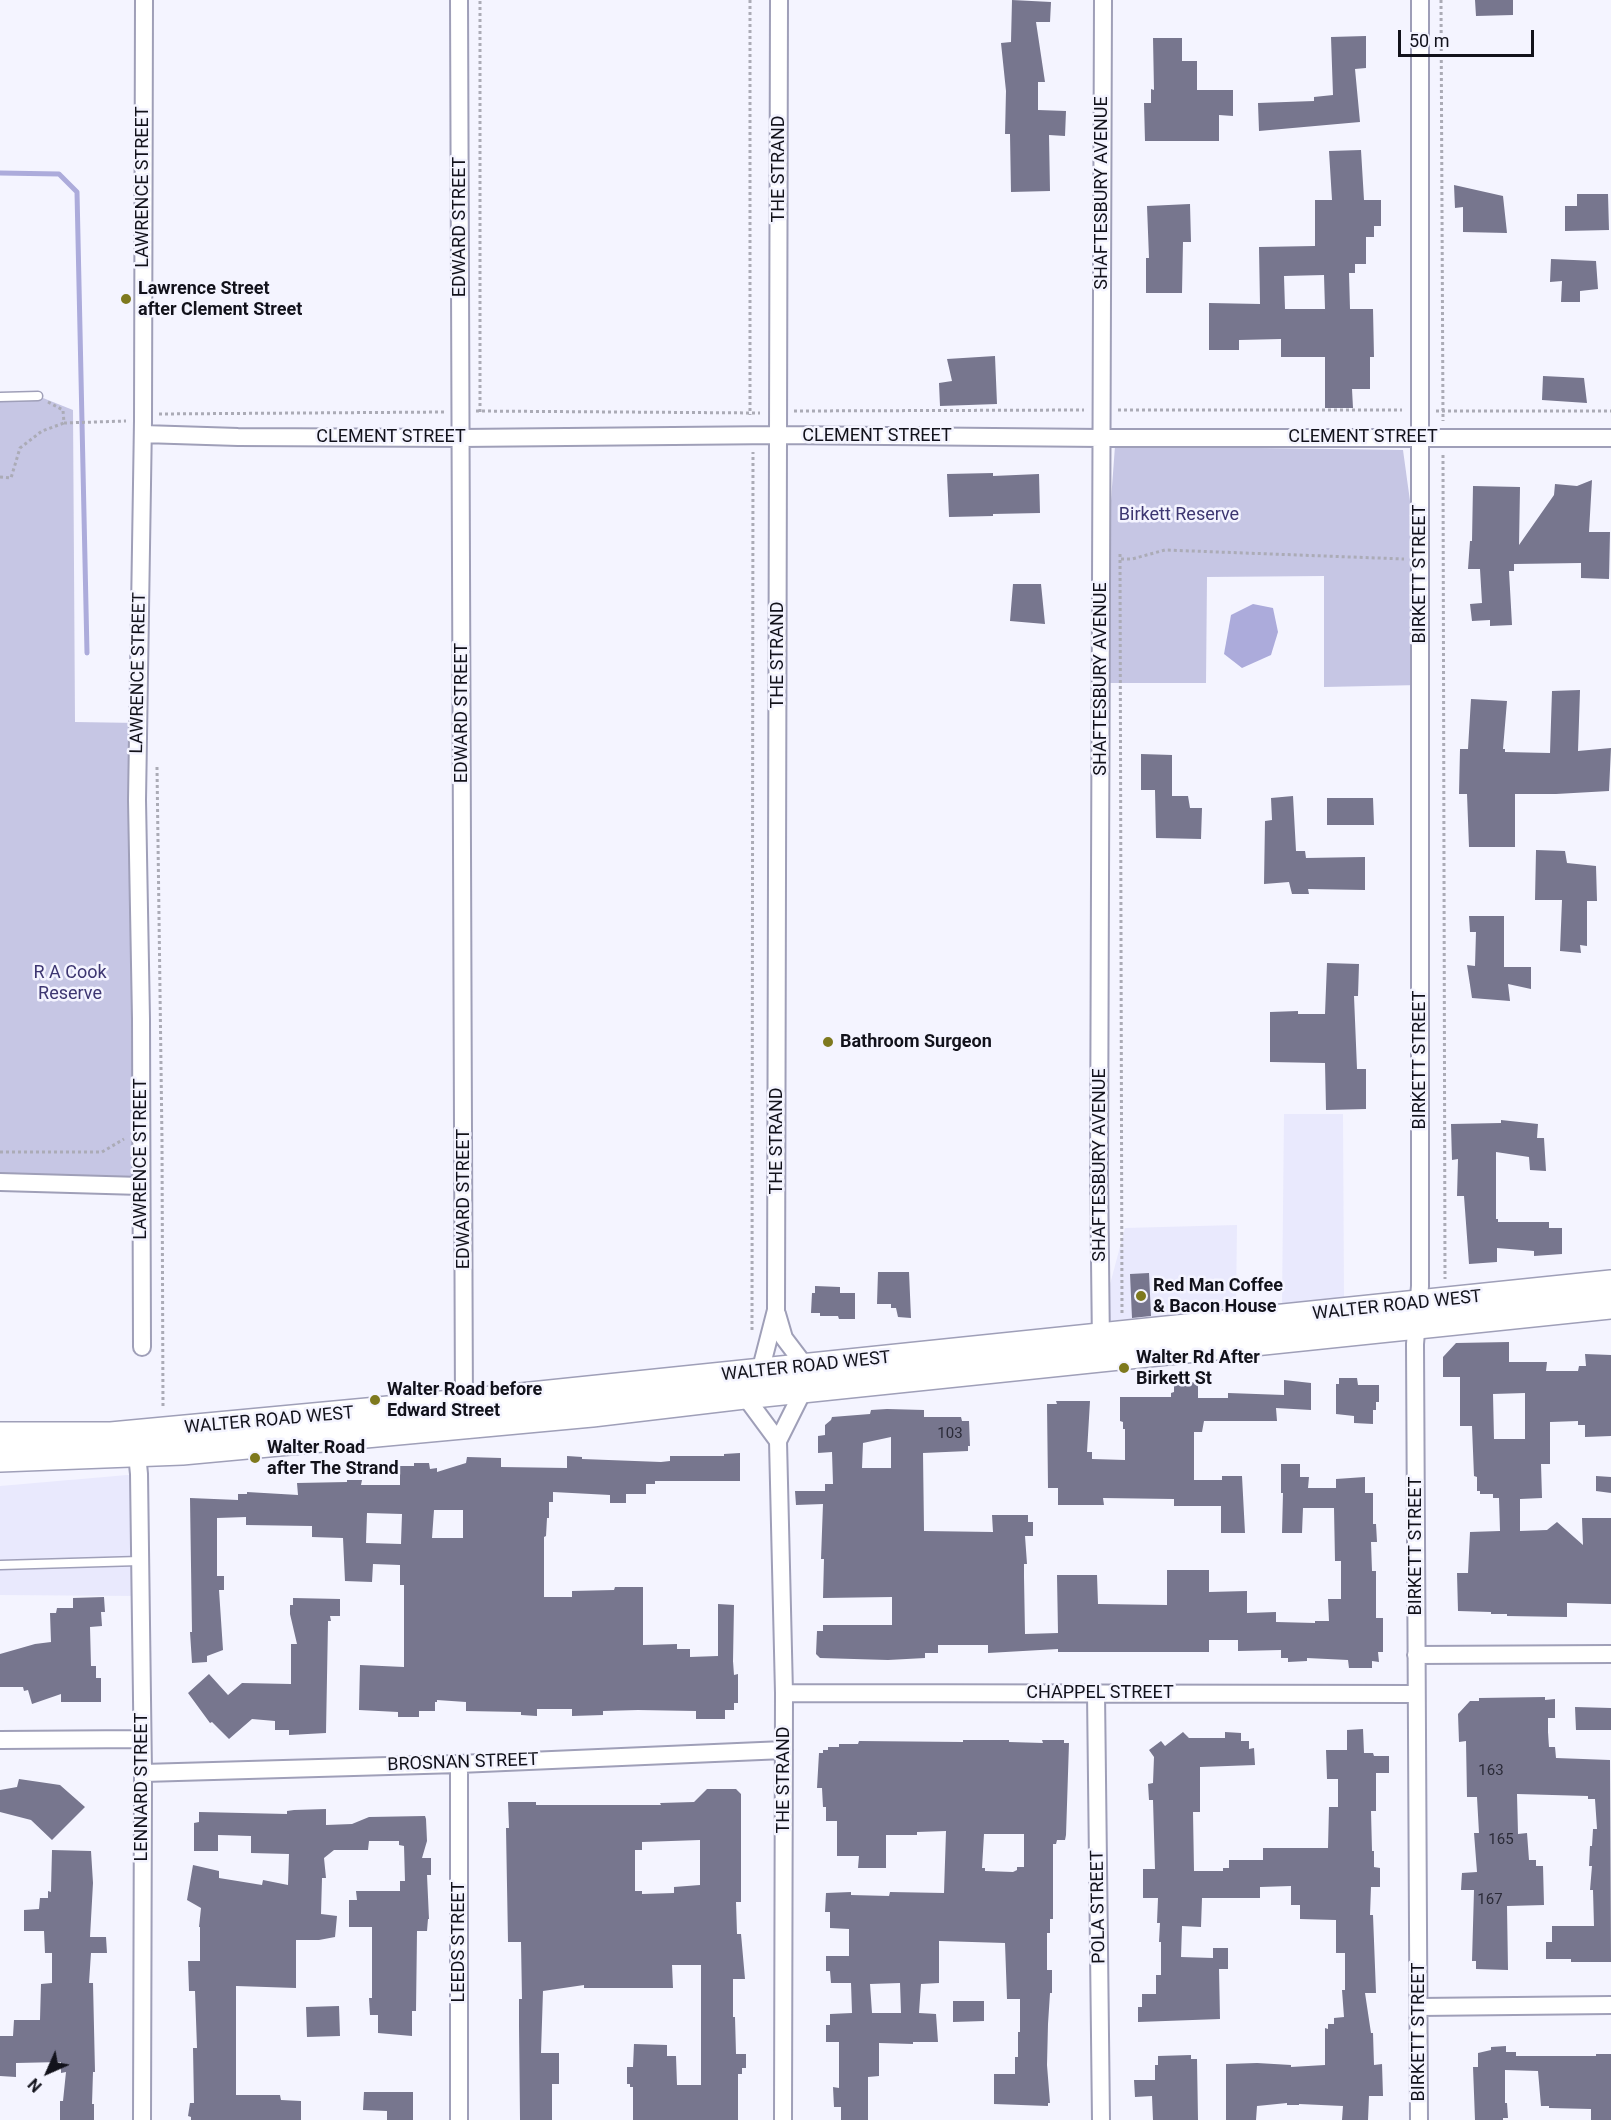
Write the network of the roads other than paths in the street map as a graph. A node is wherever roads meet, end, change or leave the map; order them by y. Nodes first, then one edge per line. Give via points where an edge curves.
1 (144, 0) edge
2 (459, 0) edge
3 (779, 0) edge
4 (1103, 0) edge
5 (1420, 0) edge
6 (38, 396) road end
7 (0, 397) edge
8 (148, 430) junction
9 (778, 435) junction
10 (1420, 437) junction
11 (461, 438) junction
12 (1101, 438) junction
13 (1611, 438) edge
14 (0, 1182) edge
15 (141, 1186) junction
16 (1611, 1284) edge
17 (1611, 1305) edge
18 (776, 1310) junction
19 (1418, 1314) junction
20 (142, 1347) dead end
21 (1102, 1347) junction
22 (760, 1372) junction
23 (805, 1378) junction
24 (744, 1395) junction
25 (464, 1414) junction
26 (0, 1436) edge
27 (778, 1441) junction
28 (137, 1454) junction
29 (0, 1458) edge
30 (140, 1561) junction
31 (0, 1565) edge
32 (1611, 1654) edge
33 (1416, 1655) junction
34 (784, 1693) junction
35 (1096, 1693) junction
36 (1416, 1694) junction
37 (142, 1739) junction
38 (0, 1740) edge
39 (784, 1750) junction
40 (459, 1764) junction
41 (143, 1773) junction
42 (1611, 2005) edge
43 (1419, 2007) junction
44 (142, 2120) edge
45 (459, 2120) edge
46 (783, 2120) edge
47 (1101, 2120) edge
48 (1419, 2120) edge

1 - 8 street, LAWRENCE STREET
2 - 11 street, EDWARD STREET
3 - 9 street, THE STRAND
4 - 12 street, SHAFTESBURY AVENUE
5 - 10 street, BIRKETT STREET
6 - 7 lane
8 - 11 street, CLEMENT STREET
8 - 15 street, LAWRENCE STREET via 137,800
9 - 11 street, CLEMENT STREET
9 - 12 street, CLEMENT STREET
9 - 18 street, THE STRAND
10 - 12 street, CLEMENT STREET
10 - 13 street, CLEMENT STREET
10 - 19 street, BIRKETT STREET
11 - 25 street, EDWARD STREET
12 - 21 street, SHAFTESBURY AVENUE
14 - 15 street
15 - 20 street, LAWRENCE STREET
16 - 19 main road, WALTER ROAD WEST
17 - 19 main road, WALTER ROAD WEST
18 - 22 street, THE STRAND
18 - 23 street, THE STRAND via 784,1338
19 - 21 main road, WALTER ROAD WEST
19 - 33 street, BIRKETT STREET
21 - 23 main road, WALTER ROAD WEST
22 - 23 main road, WALTER ROAD WEST
22 - 25 main road, WALTER ROAD WEST
23 - 24 main road, WALTER ROAD WEST
23 - 27 street, THE STRAND
24 - 25 main road, WALTER ROAD WEST via 592,1413
24 - 27 street
25 - 26 main road, WALTER ROAD WEST via 111,1436
25 - 28 main road, WALTER ROAD WEST
27 - 34 street, THE STRAND
28 - 29 main road, WALTER ROAD WEST
28 - 30 street, LENNARD STREET
30 - 31 lane
30 - 37 street, LENNARD STREET
32 - 33 street
33 - 36 street, BIRKETT STREET
34 - 35 street, CHAPPEL STREET
34 - 39 street, THE STRAND
35 - 36 street, CHAPPEL STREET
35 - 47 street, POLA STREET
36 - 43 street, BIRKETT STREET
37 - 38 street
37 - 41 street, LENNARD STREET
39 - 40 street, BROSNAN STREET
39 - 46 street, THE STRAND
40 - 41 street, BROSNAN STREET
40 - 45 street, LEEDS STREET
41 - 44 street, LENNARD STREET
42 - 43 street
43 - 48 street, BIRKETT STREET

